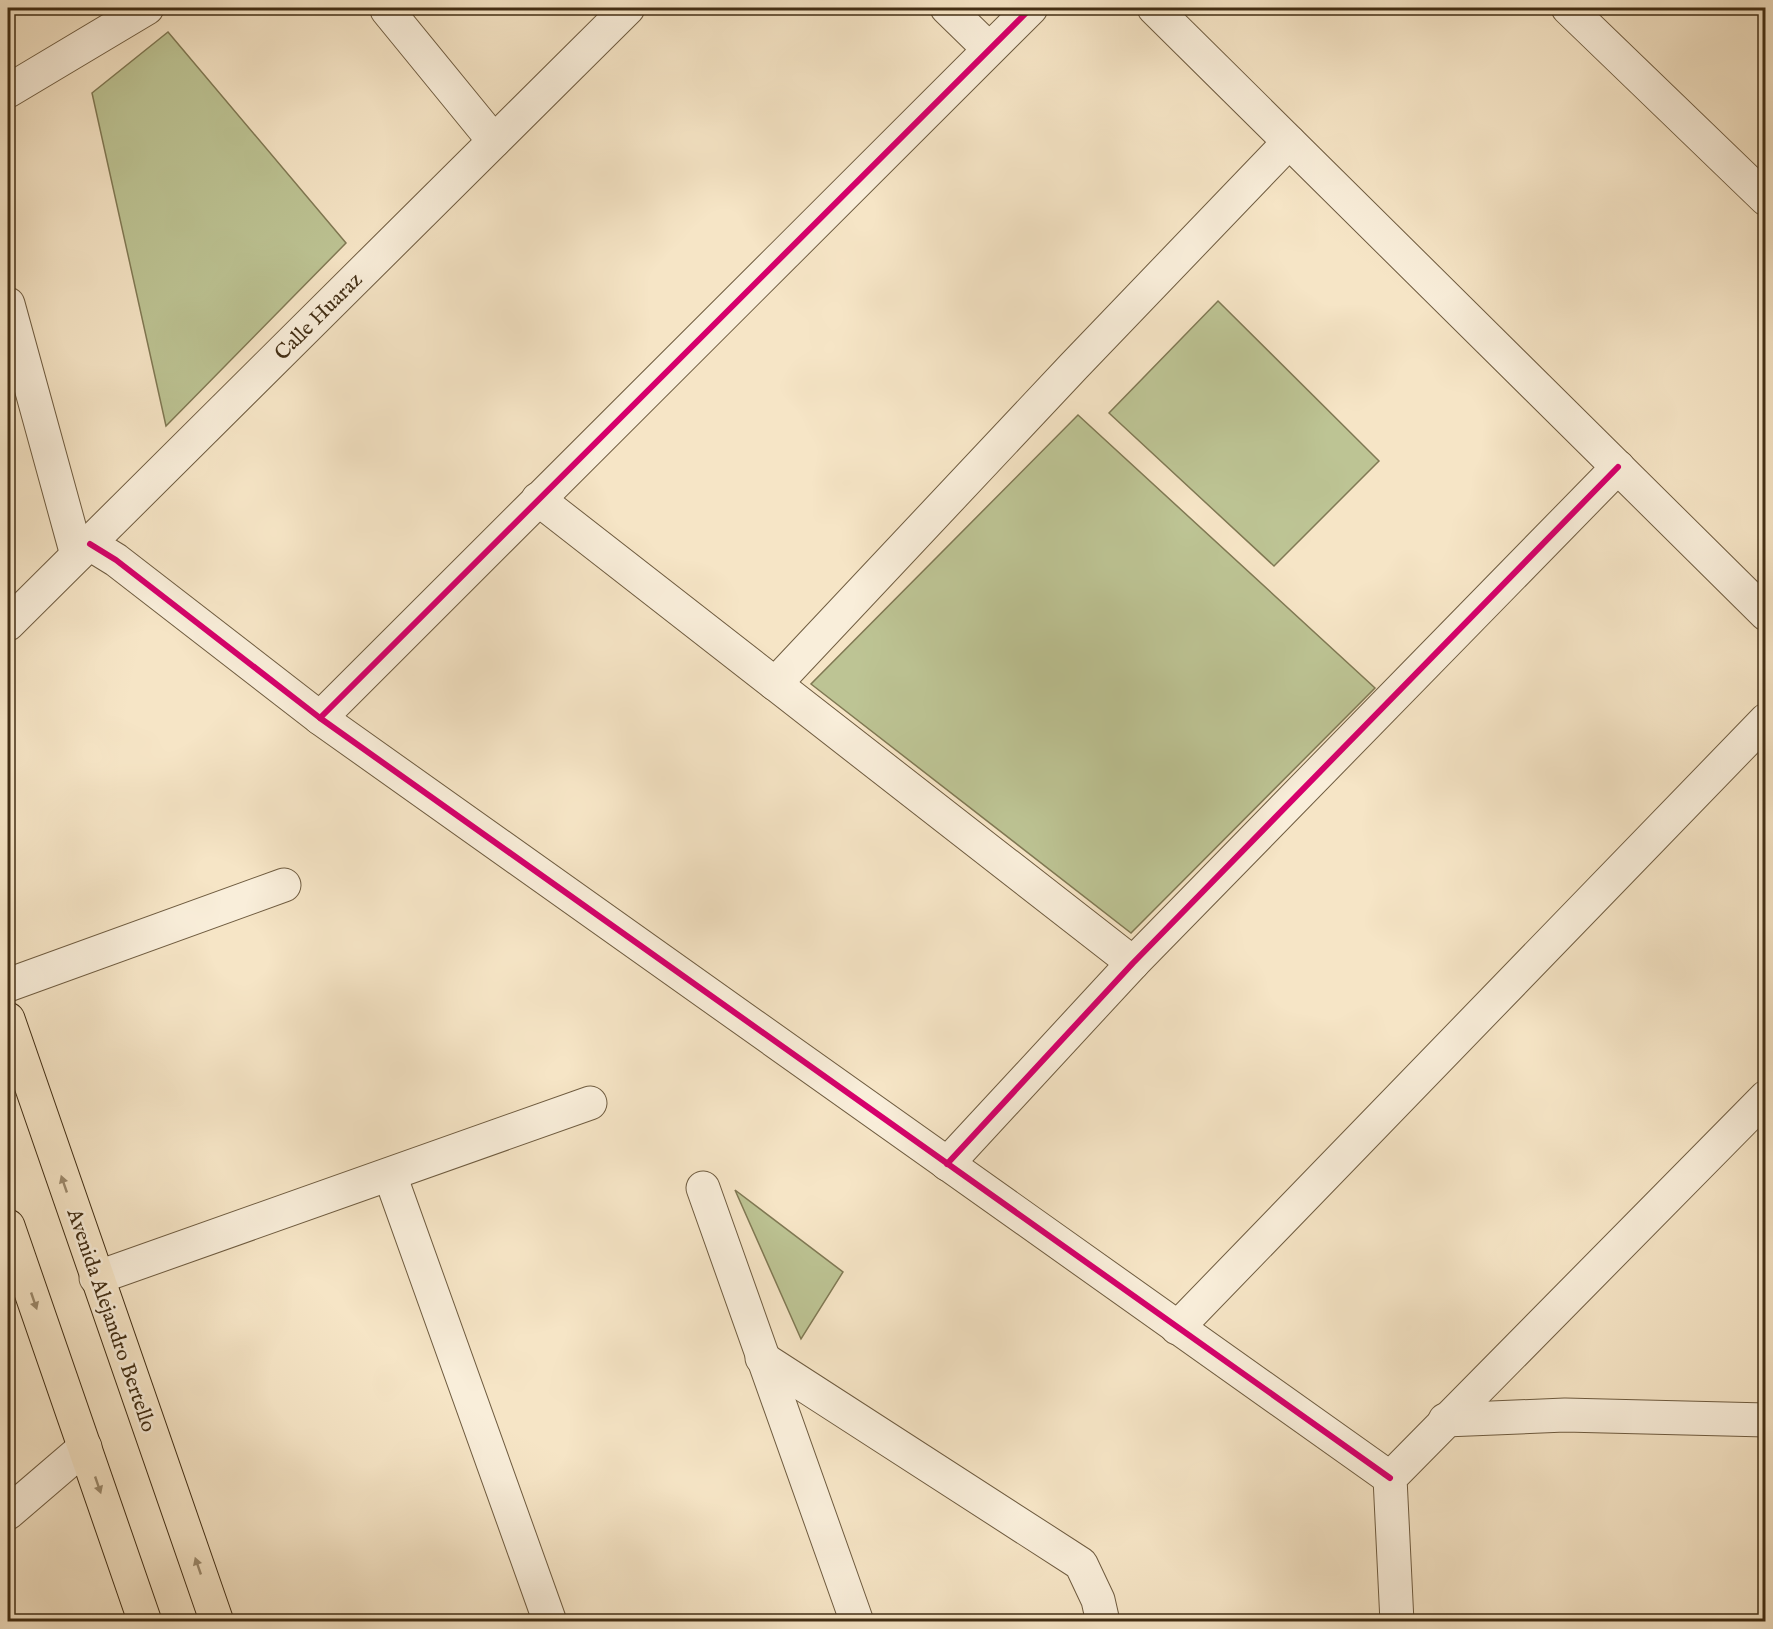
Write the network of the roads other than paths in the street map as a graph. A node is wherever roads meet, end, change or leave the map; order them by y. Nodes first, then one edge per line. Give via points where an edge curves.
1 (147, 8) edge
2 (628, 8) edge
3 (948, 8) edge
4 (1031, 8) edge
5 (1154, 8) edge
6 (1568, 8) edge
7 (387, 10) dead end
8 (989, 49) junction
9 (8, 91) edge
10 (494, 141) junction
11 (1289, 142) junction
12 (1766, 199) edge
13 (8, 304) edge
14 (1618, 467) junction
15 (538, 499) junction
16 (83, 549) junction
17 (1766, 614) edge
18 (8, 624) edge
19 (775, 684) junction
20 (320, 718) junction
21 (1766, 720) edge
22 (284, 885) dead end
23 (1133, 963) junction
24 (8, 985) edge
25 (8, 1018) edge
26 (1766, 1097) edge
27 (590, 1103) dead end
28 (947, 1164) junction
29 (390, 1176) junction
30 (703, 1188) dead end
31 (8, 1226) edge
32 (96, 1278) junction
33 (1177, 1328) junction
34 (762, 1358) junction
35 (1446, 1420) junction
36 (1766, 1420) edge
37 (85, 1447) junction
38 (1390, 1478) junction
39 (8, 1513) edge
40 (146, 1622) edge
41 (217, 1622) edge
42 (550, 1622) edge
43 (857, 1622) edge
44 (1103, 1622) edge
45 (1397, 1622) edge

1 - 9 street
2 - 10 street, Calle Huaraz
3 - 8 street
4 - 8 street
5 - 11 street
6 - 12 street
7 - 10 street
8 - 15 street
10 - 16 street, Calle Huaraz
11 - 14 street
11 - 19 street
13 - 16 street
14 - 17 street
14 - 23 street
15 - 19 street
15 - 20 street
16 - 18 street, Calle Huaraz
16 - 20 street via 116,560
19 - 23 street
20 - 28 street
21 - 33 street
22 - 24 street
23 - 28 street
32 -> 25 main road, Avenida Alejandro Bertello
26 - 35 street
27 - 29 street
28 - 33 street
29 - 32 street
29 - 42 street
30 - 34 street
31 -> 37 main road
41 -> 32 main road, Avenida Alejandro Bertello
33 - 38 street
34 - 43 street
34 - 44 street via 1081,1564 1098,1600
35 - 36 street via 1565,1415
35 - 38 street
37 - 39 street
37 -> 40 main road
38 - 45 street

